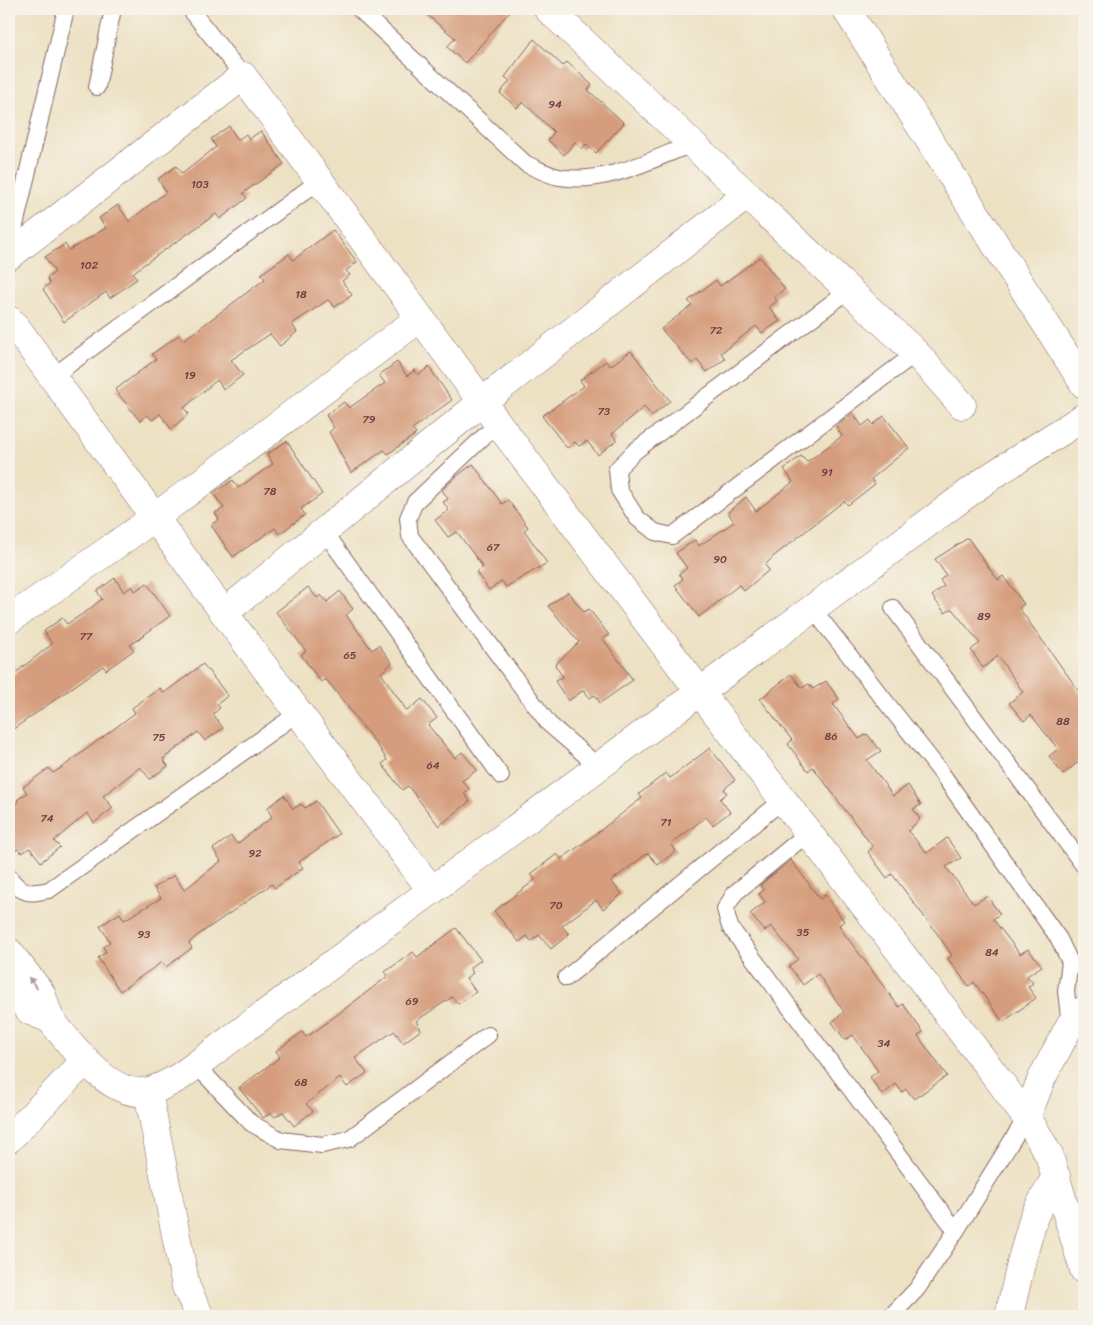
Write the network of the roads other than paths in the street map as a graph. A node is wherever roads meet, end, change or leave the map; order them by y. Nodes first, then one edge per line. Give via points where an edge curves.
1 (66, 9) edge
2 (113, 9) edge
3 (190, 9) edge
4 (359, 9) edge
5 (548, 9) edge
6 (846, 9) edge
7 (243, 76) junction
8 (97, 87) dead end
9 (692, 144) junction
10 (320, 181) junction
11 (747, 195) junction
12 (9, 251) edge
13 (9, 256) edge
14 (850, 290) junction
15 (420, 318) junction
16 (9, 320) edge
17 (916, 353) junction
18 (52, 377) junction
19 (1084, 384) edge
20 (962, 406) dead end
21 (490, 413) junction
22 (1084, 417) edge
23 (154, 518) junction
24 (324, 531) junction
25 (812, 608) junction
26 (893, 608) dead end
27 (224, 613) junction
28 (9, 620) edge
29 (700, 692) junction
30 (298, 713) junction
31 (599, 767) junction
32 (501, 776) dead end
33 (783, 800) junction
34 (808, 833) junction
35 (1084, 866) edge
36 (9, 877) edge
37 (432, 891) junction
38 (9, 952) edge
39 (566, 978) dead end
40 (9, 987) edge
41 (1077, 1018) edge
42 (50, 1019) junction
43 (488, 1035) dead end
44 (85, 1061) junction
45 (196, 1065) junction
46 (148, 1092) junction
47 (1026, 1118) junction
48 (9, 1139) edge
49 (1056, 1176) junction
50 (956, 1231) junction
51 (1084, 1270) edge
52 (200, 1316) edge
53 (891, 1316) edge
54 (1009, 1316) edge

1 - 12 lane
2 - 8 lane
3 - 7 lane
4 - 9 lane via 526,164 556,177 585,180 610,175
5 - 9 street
6 - 19 street
7 - 10 street
7 - 13 street
9 - 11 street
10 - 15 street
10 - 18 lane
11 - 14 street
11 - 21 street
14 - 17 street
14 - 17 lane via 635,451 618,469 619,490 637,518 655,532 672,536
15 - 21 street
15 - 23 street
16 - 18 street
17 - 20 street
18 - 23 street
21 - 24 street
21 - 29 street
21 - 31 lane via 414,502 408,518 410,536 549,724
22 - 25 street via 990,477
23 - 27 street
23 - 28 street
24 - 27 street
24 - 32 lane
25 - 29 street
25 - 41 lane via 940,771 1059,939 1070,962 1066,991
26 - 35 lane
27 - 30 street
29 - 31 street
29 - 33 street
30 - 36 lane via 49,890 30,894 15,886
30 - 37 street
31 - 37 street
33 - 34 street
33 - 39 lane
34 - 47 street
34 - 50 lane via 734,893 725,909 730,927
37 - 45 street
42 -> 38 street via 41,993
40 - 42 street via 30,1011
41 - 47 street via 1042,1078
42 - 44 street
43 - 45 lane via 349,1139 322,1145 281,1140 251,1123
44 - 46 street via 100,1076 118,1086
44 - 48 street
45 - 46 street
46 - 52 street via 186,1287
47 - 49 street via 1049,1154
47 - 50 lane
49 - 51 street
49 - 54 street via 1034,1216
50 - 53 lane via 916,1289

